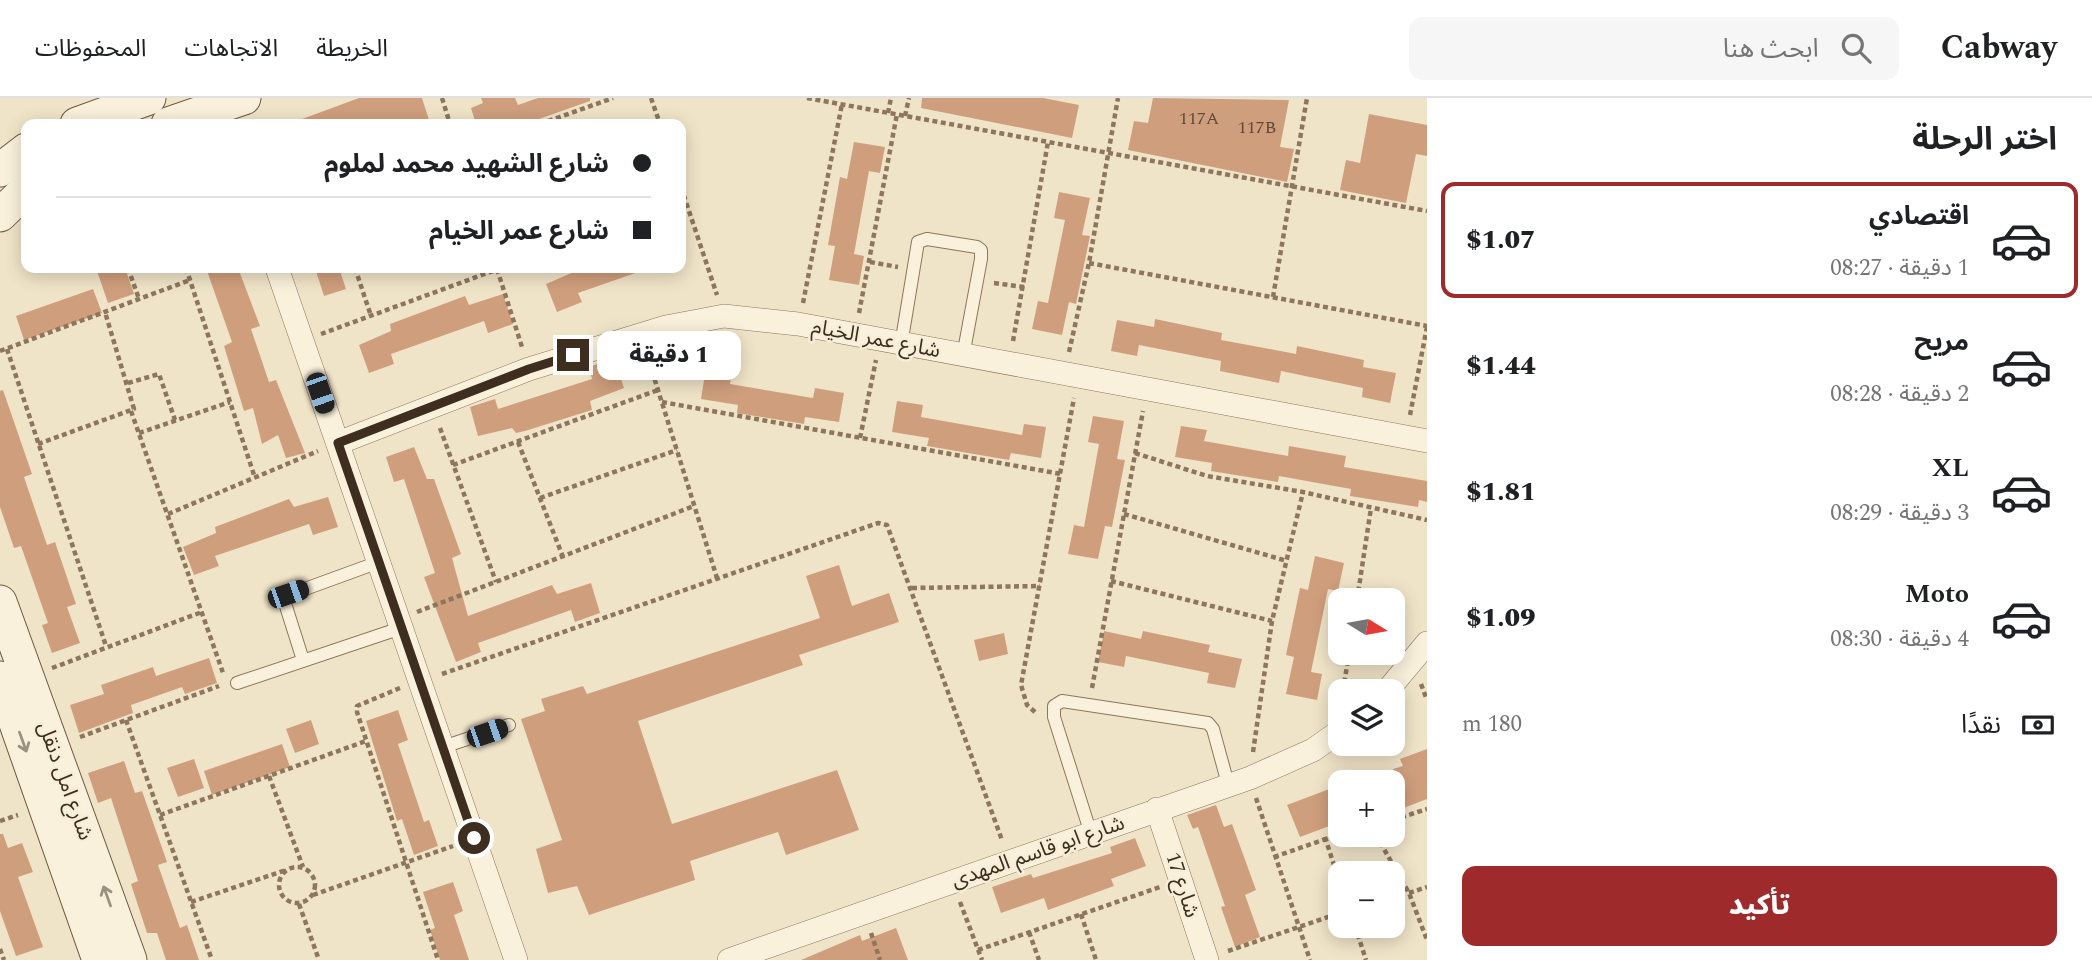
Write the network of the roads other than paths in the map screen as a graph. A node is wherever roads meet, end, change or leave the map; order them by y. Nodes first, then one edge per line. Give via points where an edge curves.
1 (149, 98) edge
2 (228, 106) edge
3 (91, 119) edge
4 (185, 119) edge
5 (21, 154) edge
6 (0, 170) edge
7 (21, 195) edge
8 (0, 215) edge
9 (279, 273) edge
10 (891, 343) junction
11 (962, 356) junction
12 (1416, 439) edge
13 (338, 443) junction
14 (379, 562) junction
15 (0, 602) edge
16 (400, 624) junction
17 (1427, 643) edge
18 (303, 660) junction
19 (1397, 679) edge
20 (237, 682) dead end
21 (8, 683) edge
22 (509, 725) dead end
23 (1328, 739) edge
24 (443, 747) junction
25 (1239, 781) junction
26 (1157, 810) junction
27 (1091, 834) junction
28 (1206, 959) edge
29 (99, 960) edge
30 (130, 960) edge
31 (516, 960) edge
32 (729, 960) edge

1 - 3 street
2 - 4 street
5 - 6 street
7 - 8 street
9 - 13 street
10 - 11 street, شارع عمر الخيام
10 - 11 lane via 918,242 939,241 981,250
10 - 13 street, شارع عمر الخيام via 798,324 724,316 640,335 529,369
11 - 12 street, شارع عمر الخيام
13 - 14 street
14 - 16 street
14 - 18 lane via 284,597
15 - 21 street, شارع امل دنقل
16 - 18 lane
16 - 24 street
17 - 19 street
18 - 20 lane
21 -> 29 street, شارع امل دنقل
30 -> 21 street, شارع امل دنقل via 53,747
22 - 24 lane
23 - 25 street, شارع ابو قاسم المهدى
24 - 31 street
25 - 26 street, شارع ابو قاسم المهدى
25 - 27 lane via 1208,723 1062,701 1054,706 1054,717
26 - 27 street, شارع ابو قاسم المهدى
26 - 28 street, شارع 17
27 - 32 street, شارع ابو قاسم المهدى

